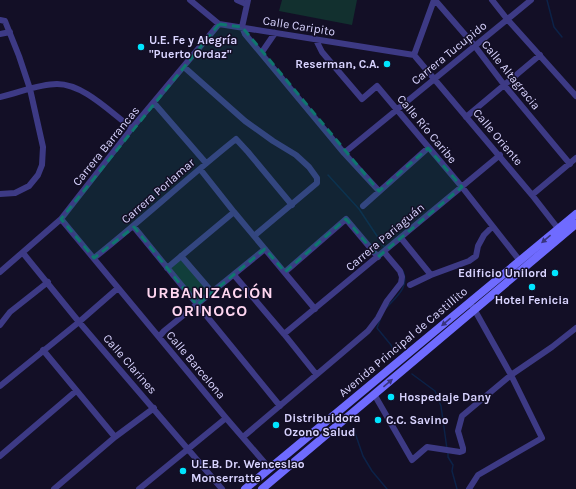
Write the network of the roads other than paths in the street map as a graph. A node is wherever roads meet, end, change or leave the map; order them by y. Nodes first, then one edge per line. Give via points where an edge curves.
1 (190, 0) edge
2 (237, 0) edge
3 (435, 0) edge
4 (492, 0) edge
5 (531, 0) edge
6 (247, 2) edge
7 (507, 19) junction
8 (3, 21) edge
9 (219, 24) junction
10 (242, 27) junction
11 (10, 32) junction
12 (276, 33) junction
13 (0, 34) edge
14 (316, 40) junction
15 (474, 45) junction
16 (262, 52) junction
17 (414, 55) junction
18 (540, 55) junction
19 (184, 67) junction
20 (434, 79) junction
21 (504, 86) junction
22 (30, 89) junction
23 (576, 96) edge
24 (0, 97) edge
25 (154, 102) junction
26 (397, 110) junction
27 (466, 116) junction
28 (132, 128) junction
29 (428, 148) junction
30 (344, 153) junction
31 (500, 156) junction
32 (576, 158) edge
33 (206, 163) junction
34 (570, 164) junction
35 (200, 169) junction
36 (462, 187) junction
37 (379, 191) junction
38 (0, 194) edge
39 (532, 195) junction
40 (292, 204) junction
41 (363, 206) dead end
42 (234, 212) junction
43 (576, 214) edge
44 (61, 220) junction
45 (492, 226) junction
46 (134, 227) junction
47 (575, 228) edge
48 (561, 232) junction
49 (254, 236) junction
50 (401, 238) junction
51 (265, 249) junction
52 (386, 250) junction
53 (23, 252) junction
54 (181, 256) junction
55 (378, 257) junction
56 (94, 258) junction
57 (520, 261) junction
58 (167, 268) junction
59 (0, 272) edge
60 (285, 272) junction
61 (234, 275) junction
62 (431, 275) junction
63 (48, 282) junction
64 (410, 285) dead end
65 (118, 288) junction
66 (212, 292) junction
67 (196, 305) junction
68 (472, 306) junction
69 (315, 309) junction
70 (79, 322) junction
71 (0, 325) edge
72 (576, 328) edge
73 (284, 334) junction
74 (159, 337) junction
75 (43, 350) junction
76 (316, 374) junction
77 (511, 375) junction
78 (0, 386) edge
79 (76, 391) junction
80 (374, 394) junction
81 (280, 406) junction
82 (154, 408) junction
83 (226, 418) junction
84 (115, 437) junction
85 (243, 438) junction
86 (188, 448) junction
87 (0, 456) edge
88 (270, 468) junction
89 (54, 489) edge
90 (139, 489) edge
91 (222, 489) edge
92 (245, 489) edge
93 (262, 489) edge
94 (470, 489) edge

1 - 9 street
2 - 6 street
3 - 15 street, Calle Altagracia
3 - 17 street
4 - 7 street
5 - 7 street, Carrera Tucupido
6 - 10 street
7 - 15 street, Carrera Tucupido
7 - 18 street
8 - 11 street
9 - 10 street, Calle Caripito
9 - 19 street, Carrera Barrancas
10 - 12 street, Calle Caripito
10 - 16 street via 245,34
11 - 13 street
11 - 22 street
12 - 14 street, Calle Caripito
12 - 16 street
14 - 17 street, Calle Caripito
14 - 26 street, Calle Río Caribe via 322,52 362,99 377,86
15 - 20 street, Carrera Tucupido
15 - 21 street, Calle Altagracia
16 - 30 street
17 - 20 street, Calle Oriente
18 - 21 street
18 - 23 street
19 - 25 street, Carrera Barrancas
19 - 40 street via 245,121 296,155 309,167 317,178 317,183
20 - 26 street, Carrera Tucupido
20 - 27 street, Calle Oriente
21 - 27 street
21 - 34 street, Calle Altagracia
22 - 24 street
22 - 28 street via 56,84 71,85 96,99
22 - 38 street via 43,146 42,165 29,186 14,193
25 - 28 street, Carrera Barrancas
25 - 33 street
26 - 29 street, Calle Río Caribe
26 - 30 street, Carrera Tucupido
27 - 31 street, Calle Oriente
28 - 44 street, Carrera Barrancas
29 - 36 street, Calle Río Caribe
29 - 37 street
30 - 37 street
31 - 36 street, Carrera Pariaguán
31 - 39 street, Calle Oriente
32 - 34 street
33 - 35 street, Carrera Porlamar
33 - 40 street, Carrera Porlamar via 236,139
34 - 39 street
35 - 42 street
35 - 46 street, Carrera Porlamar
36 - 45 street, Calle Río Caribe
36 - 50 street, Carrera Pariaguán
37 - 41 street
39 - 48 street, Calle Oriente
40 - 49 street
42 - 49 street
42 - 54 street
43 - 48 main road, Avenida Principal de Castillito
44 - 53 street, Carrera Barrancas
44 - 56 street, Calle Barcelona
45 - 57 street, Calle Río Caribe
45 - 62 street via 478,246 476,256
46 - 56 street, Carrera Porlamar
46 - 58 street
47 - 48 main road, Avenida Principal de Castillito
48 -> 57 main road, Avenida Principal de Castillito
48 - 68 main road, Avenida Principal de Castillito
49 - 51 street
50 - 52 street, Carrera Pariaguán
50 - 62 street
51 - 60 street
51 - 61 street
52 - 55 street, Carrera Pariaguán
52 - 76 street via 400,271 401,283 368,331
53 - 59 street, Carrera Barrancas
53 - 63 street, Calle Clarines
54 - 58 street
54 - 66 street
55 - 60 street via 346,219
55 - 69 street, Carrera Pariaguán
56 - 65 street, Calle Barcelona
57 - 68 main road, Avenida Principal de Castillito
58 - 67 street
60 - 69 street
61 - 66 street
61 - 73 street
62 - 64 street
63 - 70 street, Calle Clarines
63 - 71 street via 10,312
65 - 70 street
65 - 74 street, Calle Barcelona
66 - 67 street
67 - 74 street
67 - 81 street
68 - 77 street
80 -> 68 main road, Avenida Principal de Castillito
68 -> 88 main road, Avenida Principal de Castillito
69 - 73 street, Carrera Pariaguán
70 - 75 street
70 - 82 street, Calle Clarines
72 - 77 street
73 - 76 street
74 - 83 street, Calle Barcelona
75 - 78 street
75 - 79 street
76 - 81 street
77 - 80 street via 462,416 458,431 463,451 427,447 412,460
77 - 94 street via 542,438 478,475
79 - 84 street
79 - 87 street
80 - 93 main road, Avenida Principal de Castillito
81 - 85 street
82 - 84 street
82 - 86 street, Calle Clarines
83 - 85 street, Calle Barcelona
83 - 86 street
84 - 89 street
85 - 88 street, Calle Barcelona
86 - 90 street
86 - 91 street, Calle Clarines
88 - 92 main road, Avenida Principal de Castillito

